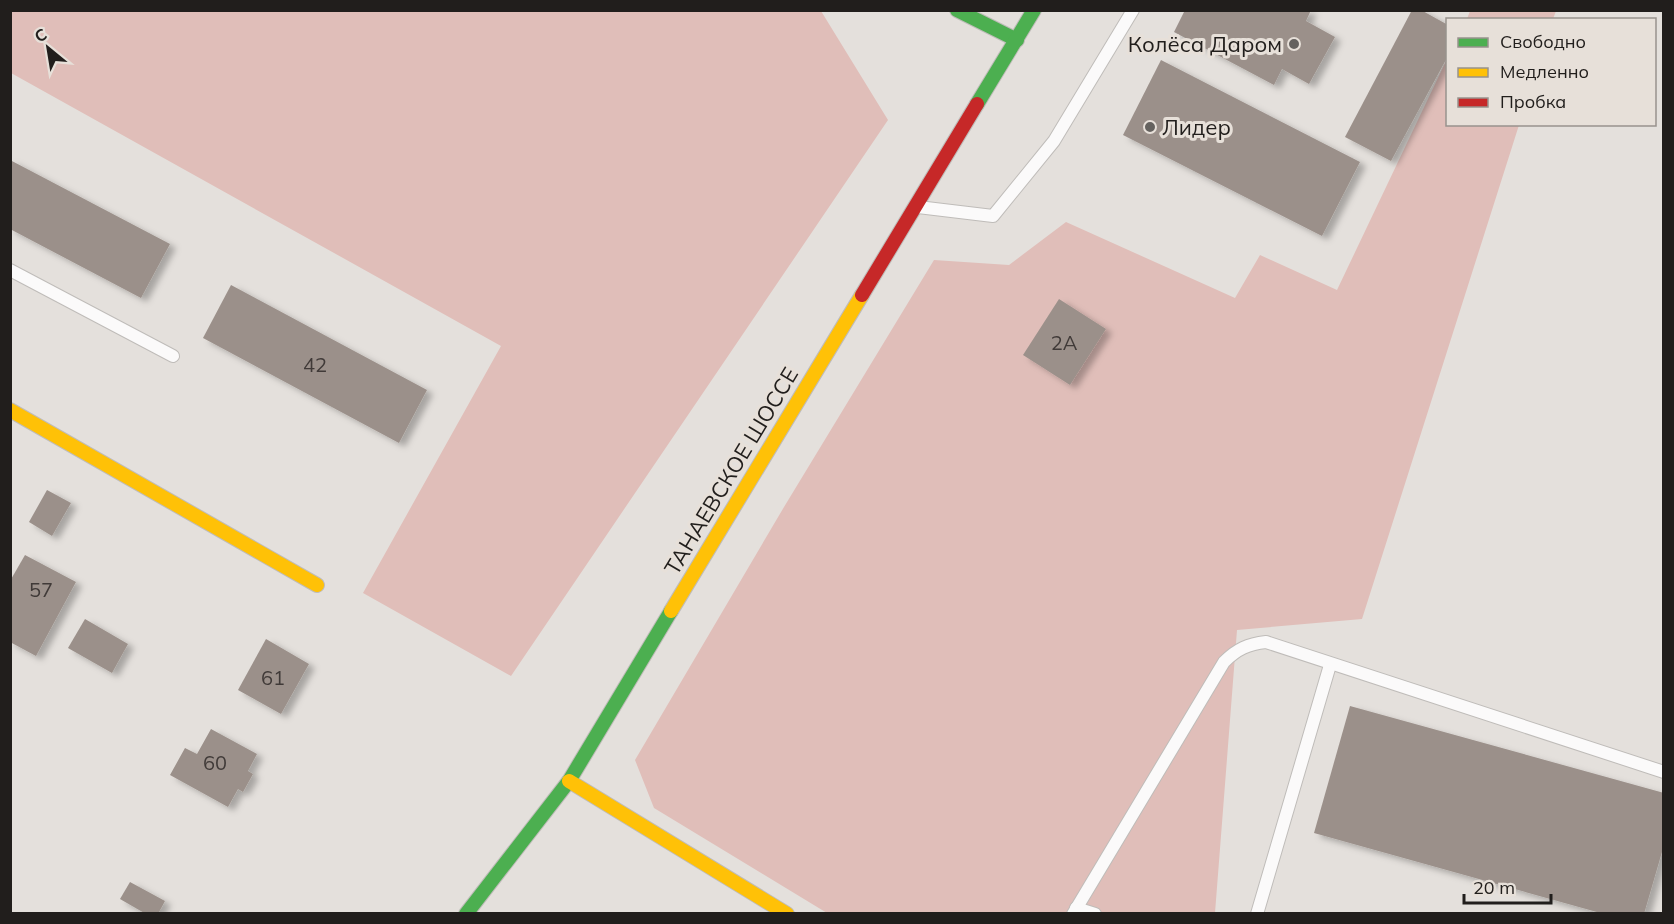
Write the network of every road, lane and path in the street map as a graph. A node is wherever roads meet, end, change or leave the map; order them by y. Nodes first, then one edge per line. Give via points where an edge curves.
1 (957, 10) edge
2 (1034, 10) edge
3 (1133, 10) edge
4 (1017, 40) junction
5 (916, 207) junction
6 (10, 270) edge
7 (173, 356) dead end
8 (10, 410) edge
9 (317, 585) dead end
10 (1330, 665) junction
11 (1664, 772) edge
12 (569, 781) junction
13 (1074, 911) edge
14 (466, 914) edge
15 (787, 914) edge
16 (1095, 914) edge
17 (1257, 914) edge

1 - 4 street
2 - 4 street, ТАНАЕВСКОЕ ШОССЕ
3 - 5 lane via 1054,141 993,216
4 - 5 street, ТАНАЕВСКОЕ ШОССЕ
5 - 12 street, ТАНАЕВСКОЕ ШОССЕ
6 - 7 lane
8 - 9 street
10 - 11 lane
10 - 13 lane via 1266,642 1236,650 1224,662
10 - 17 lane
12 - 14 street, ТАНАЕВСКОЕ ШОССЕ
12 - 15 street
13 - 16 lane

